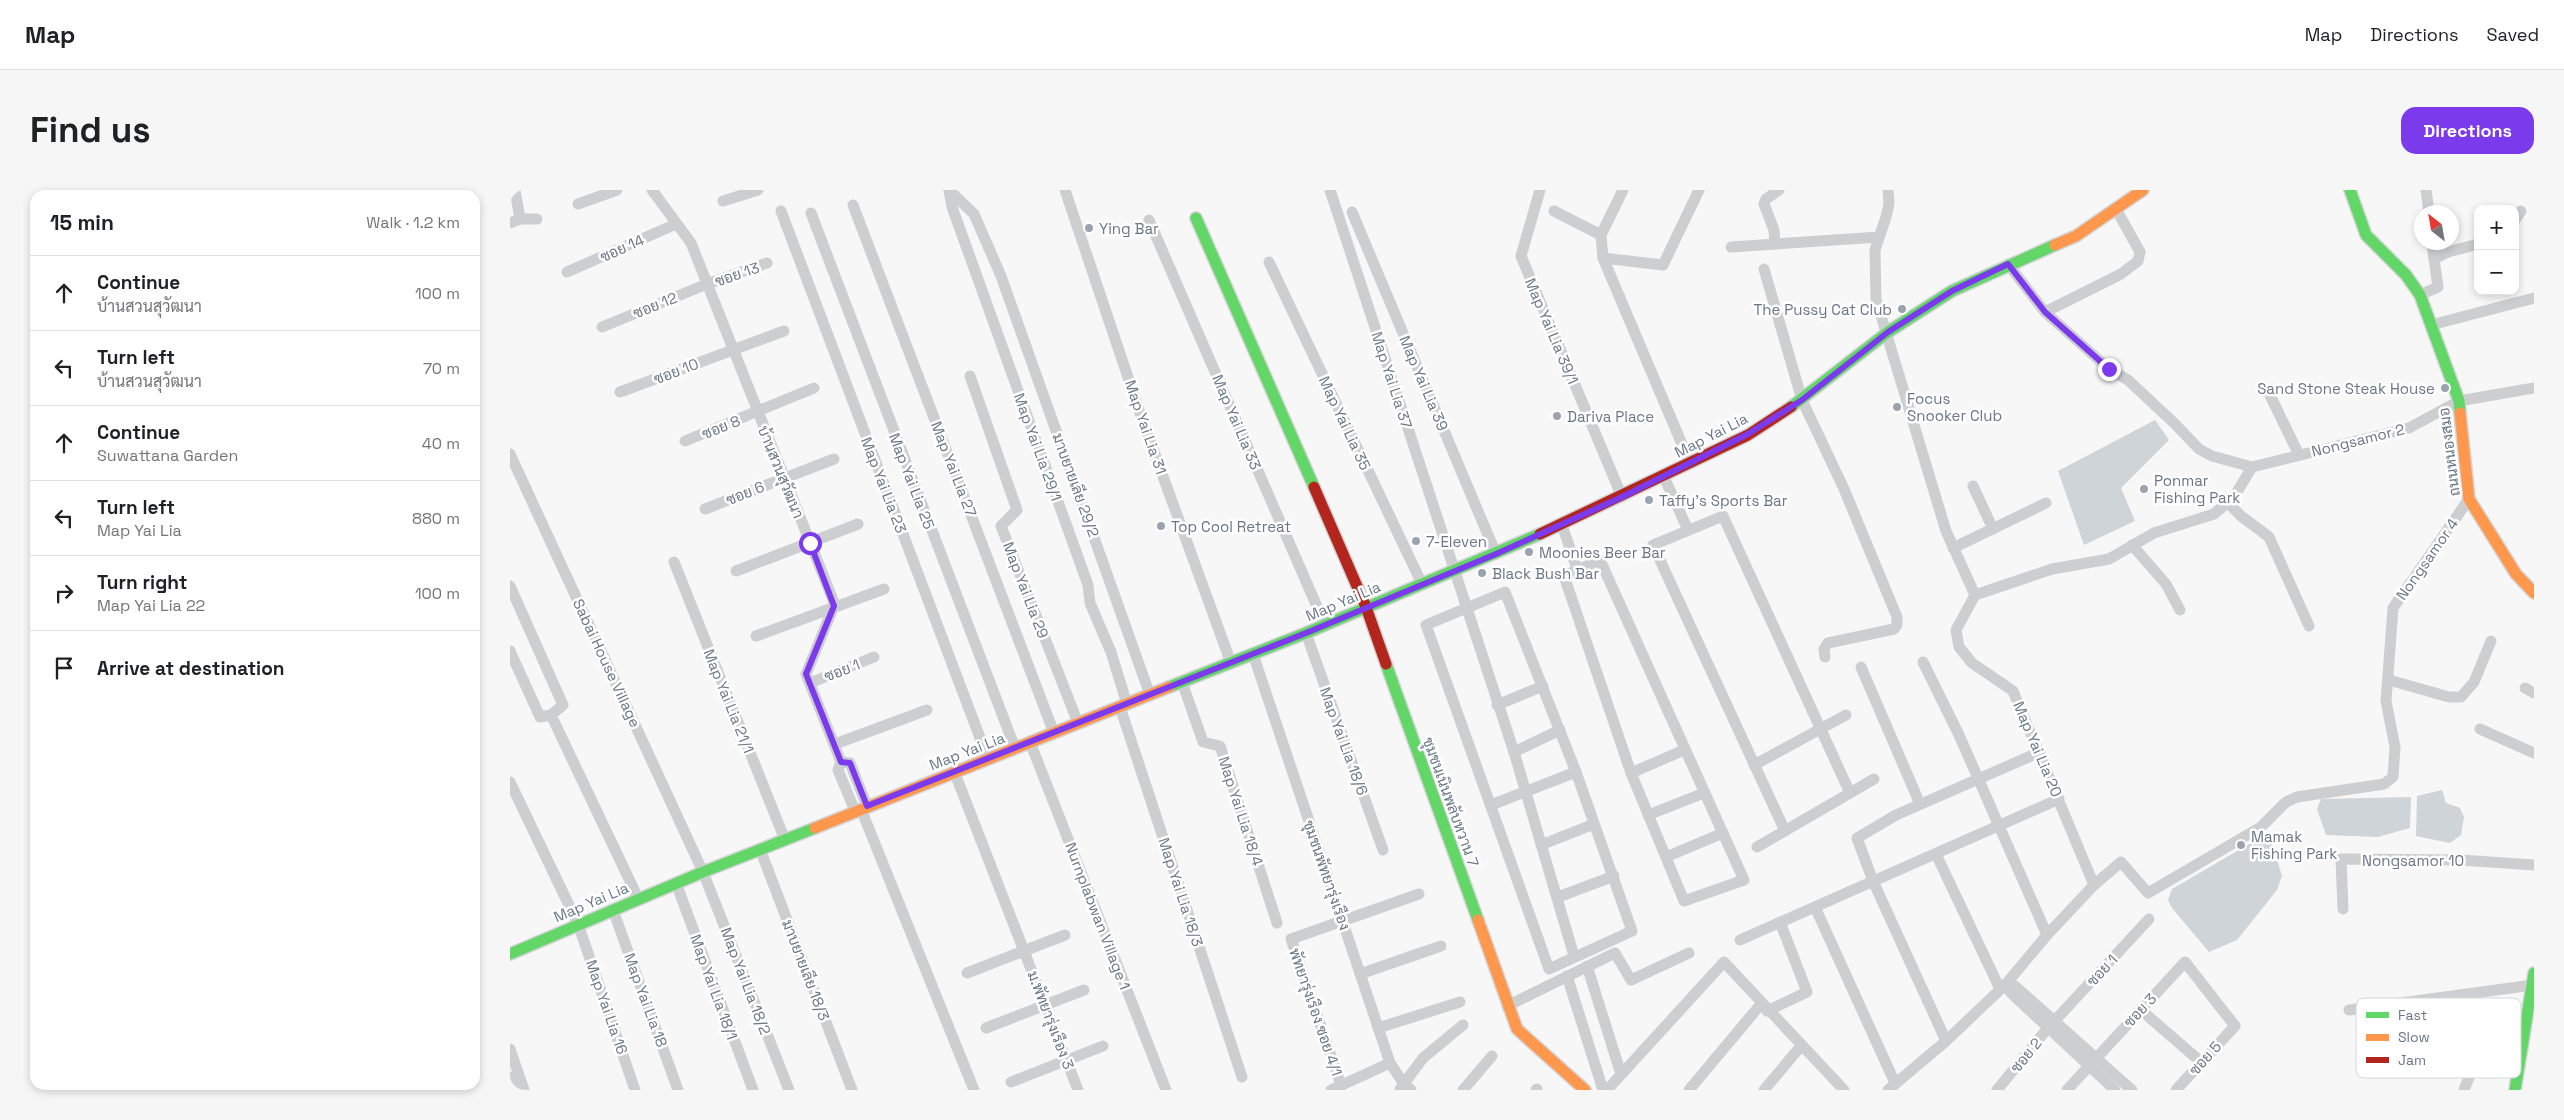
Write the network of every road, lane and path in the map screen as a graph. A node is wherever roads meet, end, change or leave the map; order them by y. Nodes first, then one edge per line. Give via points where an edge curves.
1 (515, 190) edge
2 (617, 190) edge
3 (652, 190) edge
4 (758, 190) edge
5 (949, 190) edge
6 (1064, 190) edge
7 (1330, 190) edge
8 (1540, 190) edge
9 (1623, 190) edge
10 (1699, 190) edge
11 (1779, 190) edge
12 (1888, 190) edge
13 (2143, 190) edge
14 (2350, 190) edge
15 (2426, 190) edge
16 (723, 201) dead end
17 (578, 204) dead end
18 (2427, 205) edge
19 (853, 206) dead end
20 (2116, 209) junction
21 (781, 211) dead end
22 (1554, 211) dead end
23 (1352, 212) dead end
24 (811, 213) dead end
25 (1196, 218) dead end
26 (537, 219) dead end
27 (1149, 220) dead end
28 (515, 221) edge
29 (676, 224) junction
30 (1601, 235) junction
31 (1879, 237) junction
32 (1775, 244) junction
33 (2474, 245) edge
34 (1731, 247) dead end
35 (2433, 250) edge
36 (1604, 258) junction
37 (2434, 260) junction
38 (1269, 262) dead end
39 (767, 264) dead end
40 (2008, 264) junction
41 (1764, 269) dead end
42 (567, 272) dead end
43 (707, 284) junction
44 (2420, 295) junction
45 (2534, 298) edge
46 (2045, 312) junction
47 (2431, 325) junction
48 (602, 327) dead end
49 (784, 331) dead end
50 (1888, 332) junction
51 (733, 350) junction
52 (970, 376) dead end
53 (814, 388) dead end
54 (2534, 388) edge
55 (620, 392) dead end
56 (2269, 393) dead end
57 (1802, 400) junction
58 (2459, 401) junction
59 (757, 412) junction
60 (685, 442) dead end
61 (510, 454) edge
62 (2299, 455) junction
63 (834, 459) dead end
64 (1690, 463) junction
65 (2252, 467) junction
66 (785, 477) junction
67 (1664, 477) junction
68 (1973, 486) dead end
69 (1622, 497) junction
70 (2469, 499) junction
71 (2046, 503) dead end
72 (2228, 503) junction
73 (706, 510) dead end
74 (858, 524) dead end
75 (1562, 525) junction
76 (1993, 528) junction
77 (1688, 530) junction
78 (810, 543) junction
79 (2132, 545) junction
80 (1953, 548) junction
81 (1496, 554) junction
82 (674, 562) dead end
83 (1577, 569) junction
84 (736, 571) dead end
85 (1455, 571) junction
86 (1422, 584) junction
87 (510, 586) edge
88 (884, 589) dead end
89 (2534, 593) edge
90 (1975, 595) junction
91 (834, 606) junction
92 (1366, 607) junction
93 (1466, 609) junction
94 (2180, 610) dead end
95 (1325, 625) junction
96 (2309, 626) dead end
97 (1306, 633) junction
98 (756, 636) dead end
99 (2491, 641) dead end
100 (510, 651) edge
101 (1253, 654) junction
102 (1825, 657) dead end
103 (874, 658) dead end
104 (1923, 662) dead end
105 (1231, 663) junction
106 (1861, 667) dead end
107 (2389, 680) junction
108 (810, 682) junction
109 (1182, 682) junction
110 (1543, 686) junction
111 (1150, 695) junction
112 (1124, 705) junction
113 (1497, 705) junction
114 (927, 710) dead end
115 (551, 714) junction
116 (1846, 715) dead end
117 (1078, 723) junction
118 (1819, 728) junction
119 (2480, 729) dead end
120 (1560, 730) junction
121 (1054, 733) junction
122 (1030, 742) junction
123 (835, 744) junction
124 (1015, 748) junction
125 (1684, 750) junction
126 (1514, 752) junction
127 (2040, 752) junction
128 (2534, 753) edge
129 (988, 759) junction
130 (1754, 765) junction
131 (954, 771) junction
132 (1576, 772) junction
133 (1631, 773) junction
134 (1978, 778) junction
135 (1874, 779) dead end
136 (510, 782) edge
137 (1525, 792) junction
138 (1704, 793) junction
139 (1850, 793) junction
140 (2059, 799) junction
141 (1920, 804) junction
142 (1491, 805) junction
143 (861, 809) junction
144 (1648, 815) junction
145 (1594, 824) junction
146 (1998, 826) junction
147 (1785, 831) junction
148 (1723, 833) junction
149 (785, 840) junction
150 (1541, 845) junction
151 (1757, 847) dead end
152 (760, 849) junction
153 (1382, 850) dead end
154 (1936, 854) junction
155 (1666, 857) junction
156 (2534, 865) edge
157 (703, 872) junction
158 (1614, 876) junction
159 (1873, 881) junction
160 (676, 883) junction
161 (2094, 885) junction
162 (1419, 894) dead end
163 (1558, 897) junction
164 (638, 898) junction
165 (1815, 907) junction
166 (2343, 909) dead end
167 (613, 910) junction
168 (2149, 919) dead end
169 (1342, 921) junction
170 (1780, 922) junction
171 (1277, 923) dead end
172 (578, 924) junction
173 (1064, 935) dead end
174 (2047, 935) junction
175 (1740, 940) dead end
176 (1441, 946) dead end
177 (1024, 951) junction
178 (1690, 953) dead end
179 (510, 954) edge
180 (1574, 956) junction
181 (1586, 966) junction
182 (967, 973) dead end
183 (2534, 973) edge
184 (1360, 974) junction
185 (1567, 976) junction
186 (2532, 985) junction
187 (2003, 986) junction
188 (1084, 990) dead end
189 (2437, 998) edge
190 (2532, 998) edge
191 (1460, 1002) dead end
192 (1045, 1005) junction
193 (1508, 1006) junction
194 (1764, 1008) junction
195 (2356, 1009) edge
196 (2140, 1010) junction
197 (2349, 1010) dead end
198 (2051, 1024) junction
199 (1463, 1025) dead end
200 (2234, 1026) joint
201 (986, 1028) dead end
202 (1378, 1028) junction
203 (1946, 1041) junction
204 (2523, 1044) joint
205 (1103, 1046) dead end
206 (1801, 1046) junction
207 (510, 1049) edge
208 (1492, 1056) dead end
209 (2521, 1056) edge
210 (1066, 1060) junction
211 (2092, 1062) junction
212 (2201, 1062) junction
213 (1390, 1063) junction
214 (1621, 1074) junction
215 (510, 1077) edge
216 (1242, 1077) dead end
217 (2468, 1078) edge
218 (1011, 1082) dead end
219 (1892, 1086) edge
220 (1336, 1088) edge
221 (1405, 1088) edge
222 (514, 1090) edge
223 (524, 1090) edge
224 (635, 1090) edge
225 (678, 1090) edge
226 (753, 1090) edge
227 (789, 1090) edge
228 (852, 1090) edge
229 (974, 1090) edge
230 (1078, 1090) edge
231 (1166, 1090) edge
232 (1463, 1090) edge
233 (1586, 1090) edge
234 (1603, 1090) edge
235 (1607, 1090) edge
236 (1689, 1090) edge
237 (1764, 1090) edge
238 (1843, 1090) edge
239 (1997, 1090) edge
240 (2067, 1090) edge
241 (2115, 1090) edge
242 (2132, 1090) edge
243 (2176, 1090) edge
244 (2464, 1090) edge

1 - 28 street
2 - 17 street
3 - 29 street, บ้านสวนสุวัฒนา
4 - 16 street
5 - 111 street, มาบยายเลีย 29/2 via 974,214 1001,276
5 - 112 street, Map Yai Lia 29/1 via 952,207 1088,585 1090,603 1111,652
6 - 105 street, Map Yai Lia 31 via 1141,416
7 - 85 street, Map Yai Lia 37
8 - 69 street, Map Yai Lia 39/1 via 1521,256
9 - 30 street
10 - 36 street via 1663,265
11 - 32 street via 1766,198 1764,204 1774,230
12 - 31 street via 1889,204
13 - 20 street, Map Yai Lia
14 - 44 street, ถนนหนองสมอ via 2366,235 2406,275
15 - 18 street
19 - 121 street, Map Yai Lia 27
20 - 40 street, Map Yai Lia via 2076,236
20 - 46 street via 2140,252 2138,261 2121,274
21 - 129 street, Map Yai Lia 23
22 - 30 street
23 - 81 street, Map Yai Lia 39
24 - 124 street, Map Yai Lia 25
25 - 92 street, ชุมชนเนินพลับหวาน 7
26 - 28 street
27 - 95 street, Map Yai Lia 33
29 - 42 street, ซอย 14
29 - 43 street, บ้านสวนสุวัฒนา via 691,243
30 - 36 street
31 - 32 street
31 - 50 street via 1875,266 1876,299
32 - 34 street
33 - 37 street via 2448,252
35 - 37 street
36 - 64 street
37 - 44 street via 2438,288
38 - 86 street, Map Yai Lia 35
39 - 43 street, ซอย 13
40 - 46 street
40 - 50 street, Map Yai Lia via 1952,291
41 - 57 street
43 - 48 street, ซอย 12
43 - 51 street, บ้านสวนสุวัฒนา
44 - 47 street, ถนนหนองสมอ
45 - 47 street
46 - 65 street via 2109,369 2128,380 2199,450
47 - 58 street, ถนนหนองสมอ
49 - 51 street, ซอย 10
50 - 57 street, Map Yai Lia
50 - 80 street
51 - 55 street, ซอย 10
51 - 59 street, บ้านสวนสุวัฒนา
52 - 117 street, Map Yai Lia 29 via 1017,510 1001,526
53 - 59 street, ซอย 8
54 - 58 street, Nongsamor 2
56 - 62 street
57 - 64 street, Map Yai Lia via 1748,434
57 - 102 street via 1844,489 1897,617 1894,629 1828,643 1824,649
58 - 62 street, Nongsamor 2 via 2409,428
58 - 70 street, ถนนหนองสมอ
59 - 60 street, ซอย 8
59 - 66 street, บ้านสวนสุวัฒนา
61 - 157 street, Sabai House Village
62 - 65 street, Nongsamor 2
63 - 66 street, ซอย 6
64 - 67 street, Map Yai Lia
65 - 72 street
66 - 73 street, ซอย 6
66 - 78 street, บ้านสวนสุวัฒนา
67 - 69 street, Map Yai Lia
67 - 77 street
68 - 76 street
69 - 75 street, Map Yai Lia
70 - 89 street, ถนนหนองสมอ via 2516,574
70 - 107 street, Nongsamor 4 via 2393,608
71 - 76 street
72 - 79 street via 2214,514 2154,532
72 - 96 street via 2269,537
74 - 78 street
75 - 81 street, Map Yai Lia
75 - 83 street
76 - 80 street
77 - 118 street via 1723,516
77 - 130 street via 1653,545
78 - 84 street
78 - 91 street, บ้านสวนสุวัฒนา
79 - 90 street via 2109,559 2052,569
79 - 94 street via 2166,584
80 - 90 street
81 - 85 street, Map Yai Lia
82 - 149 street, Map Yai Lia 21/1
83 - 125 street via 1600,560
83 - 133 street via 1564,576
85 - 86 street, Map Yai Lia
85 - 93 street, Map Yai Lia 37
86 - 92 street, Map Yai Lia
87 - 115 street via 563,705
88 - 91 street
90 - 127 street, Map Yai Lia 20 via 1956,630 1959,647 1972,663 2013,691
91 - 98 street
91 - 108 street via 806,674
92 - 95 street, Map Yai Lia
92 - 193 street, ชุมชนเนินพลับหวาน 7
93 - 110 street via 1505,592
93 - 113 street, Map Yai Lia 37
93 - 142 street via 1426,625
95 - 97 street, Map Yai Lia
97 - 101 street, Map Yai Lia
97 - 153 street, Map Yai Lia 18/6
99 - 107 street via 2474,682 2461,697 2449,698
100 - 115 street via 540,717
101 - 105 street, Map Yai Lia
101 - 169 street, ชุมชนพัทยารุ่งเรือง
103 - 108 street, ซอย 1
104 - 134 street
105 - 109 street, Map Yai Lia
106 - 141 street
107 - 161 street, Nongsamor 4 via 2386,701 2395,747 2393,776 2384,784 2297,797 2286,802 2261,827 2148,893 2121,862
108 - 123 street
109 - 111 street, Map Yai Lia
109 - 171 street, Map Yai Lia 18/4 via 1203,742 1220,746
110 - 113 street
110 - 120 street
111 - 112 street, Map Yai Lia
112 - 117 street, Map Yai Lia
112 - 216 street, Map Yai Lia 18/3
113 - 126 street, Map Yai Lia 37
114 - 123 street
115 - 164 street
116 - 118 street
117 - 121 street, Map Yai Lia
118 - 130 street
118 - 139 street
119 - 128 street
120 - 126 street
120 - 132 street
121 - 122 street, Map Yai Lia
122 - 124 street, Map Yai Lia
122 - 231 street, Nurnplabwan Village 1
123 - 143 street via 841,762 850,763
124 - 129 street, Map Yai Lia
125 - 133 street
125 - 138 street
126 - 137 street, Map Yai Lia 37
127 - 134 street
127 - 140 street, Map Yai Lia 20
129 - 131 street, Map Yai Lia
130 - 147 street
131 - 143 street, Map Yai Lia
131 - 177 street, ม.พัทยารุ่งเรือง 3
132 - 137 street
132 - 145 street
133 - 144 street
134 - 141 street
134 - 146 street
135 - 139 street
136 - 172 street, Map Yai Lia 16
137 - 142 street
137 - 150 street, Map Yai Lia 37
138 - 144 street
138 - 148 street
139 - 147 street
140 - 146 street
140 - 161 street, Map Yai Lia 20
141 - 159 street via 1872,827 1857,838
142 - 180 street via 1549,969
143 - 149 street, Map Yai Lia
143 - 229 street
144 - 155 street
145 - 150 street
145 - 158 street
146 - 154 street
146 - 174 street
147 - 151 street
148 - 155 street
148 - 155 street via 1744,880 1684,901
149 - 152 street, Map Yai Lia
150 - 163 street, Map Yai Lia 37
152 - 157 street, Map Yai Lia
152 - 228 street, มาบยายเลีย 18/3
154 - 159 street
154 - 187 street
156 - 166 street, Nongsamor 10 via 2461,860 2340,859
157 - 160 street, Map Yai Lia
157 - 227 street, Map Yai Lia 18/2
158 - 163 street
158 - 180 street via 1632,931
159 - 165 street
159 - 203 street
160 - 164 street, Map Yai Lia
160 - 226 street, Map Yai Lia 18/1
161 - 174 street
162 - 169 street
163 - 180 street, Map Yai Lia 37
164 - 167 street, Map Yai Lia
165 - 170 street
165 - 219 street
167 - 172 street, Map Yai Lia
167 - 225 street, Map Yai Lia 18
168 - 198 street, ซอย 1
169 - 184 street, ชุมชนพัทยารุ่งเรือง
169 - 220 street, พัทยารุ่งเรือง ซอย 4/1 via 1291,939
170 - 175 street
170 - 194 street via 1807,992
172 - 179 street, Map Yai Lia
172 - 224 street, Map Yai Lia 16
173 - 177 street
174 - 187 street
176 - 184 street
177 - 182 street
177 - 192 street, ม.พัทยารุ่งเรือง 3
178 - 181 street via 1631,980 1615,953
181 - 185 street
181 - 214 street
183 - 186 street
184 - 202 street, ชุมชนพัทยารุ่งเรือง
185 - 193 street
185 - 234 street
186 - 189 street
186 - 190 street
187 - 198 street via 2015,986
187 - 203 street
188 - 192 street
190 - 204 street
191 - 202 street
192 - 201 street
192 - 210 street, ม.พัทยารุ่งเรือง 3
193 - 233 street, ชุมชนเนินพลับหวาน 7 via 1517,1029
194 - 206 street
194 - 214 street via 1724,962
194 - 236 street
195 - 197 street
196 - 200 street, ซอย 3 via 2185,962
196 - 211 street, ซอย 3
196 - 212 street
198 - 211 street
198 - 239 street, ซอย 2
199 - 221 street via 1423,1058
200 - 212 street, ซอย 5
202 - 213 street, ชุมชนพัทยารุ่งเรือง
203 - 219 street
204 - 209 street
205 - 210 street
206 - 237 street
206 - 238 street
207 - 223 street
208 - 232 street
210 - 218 street
210 - 230 street, ม.พัทยารุ่งเรือง 3
211 - 240 street, ซอย 3
211 - 241 street
211 - 242 street
212 - 243 street, ซอย 5
213 - 220 street
213 - 221 street, ชุมชนพัทยารุ่งเรือง
214 - 235 street
215 - 222 street
217 - 244 street

